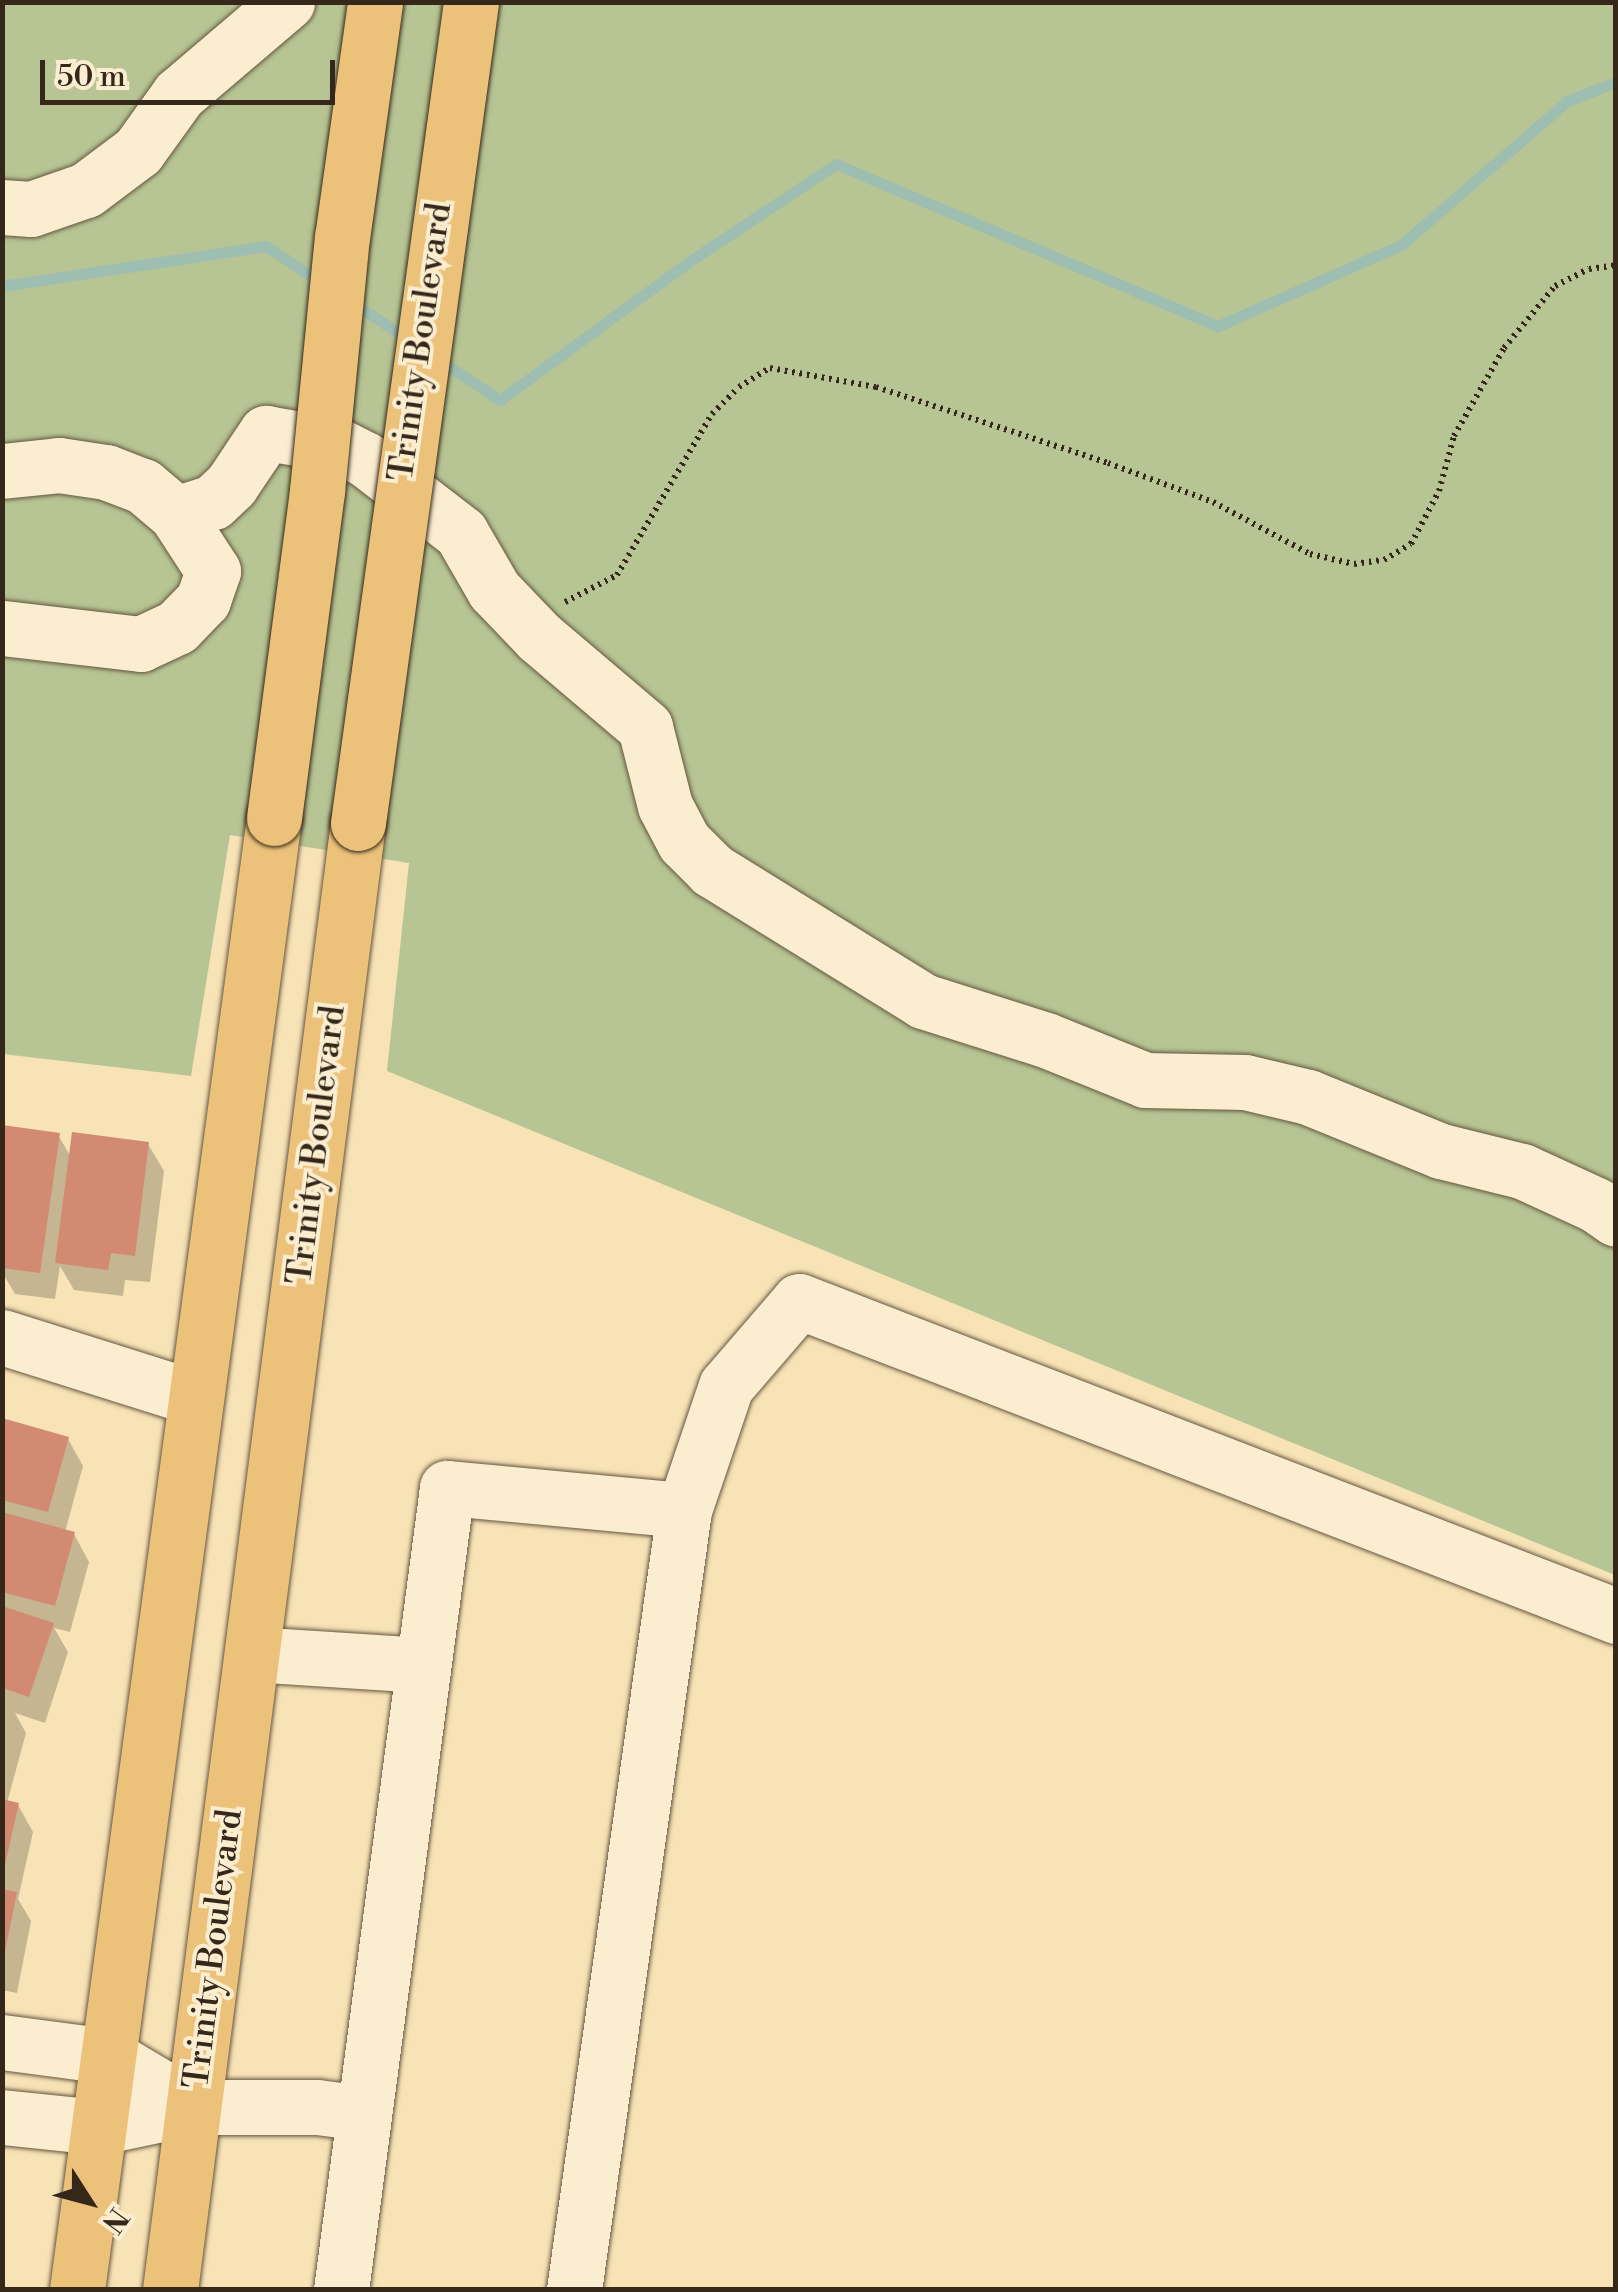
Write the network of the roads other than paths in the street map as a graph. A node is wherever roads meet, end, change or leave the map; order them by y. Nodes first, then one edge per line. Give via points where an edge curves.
1 (287, 2) edge
2 (375, 2) edge
3 (471, 2) edge
4 (2, 208) edge
5 (2, 471) edge
6 (176, 514) junction
7 (2, 628) edge
8 (1616, 1219) edge
9 (2, 1336) edge
10 (196, 1398) junction
11 (684, 1510) junction
12 (1616, 1616) edge
13 (252, 1654) junction
14 (423, 1665) junction
15 (2, 2042) edge
16 (108, 2056) junction
17 (194, 2107) junction
18 (364, 2113) junction
19 (2, 2117) edge
20 (98, 2127) junction
21 (77, 2290) edge
22 (170, 2290) edge
23 (340, 2290) edge
24 (574, 2290) edge

1 - 4 street via 179,94 138,151 86,190 31,209
2 - 10 main road, bridge
3 - 13 main road, Trinity Boulevard, bridge
5 - 6 street via 58,465 106,472 143,486
6 - 7 street via 213,571 203,600 178,627 141,644
6 - 8 street via 213,502 266,433 337,445 461,533 494,590 645,727 665,806 684,842 712,870 923,1000 1145,1080 1245,1082 1308,1097 1441,1150 1522,1171
9 - 10 street
10 - 16 main road
11 - 12 street via 726,1386 798,1301
11 - 14 street via 446,1488
11 - 24 street
13 - 14 street
13 - 17 main road, Trinity Boulevard
14 - 18 street
15 - 16 street
16 - 17 street
16 - 20 main road
17 - 18 street
17 - 20 street
17 - 22 main road, Trinity Boulevard
18 - 23 street
19 - 20 street
20 - 21 main road

